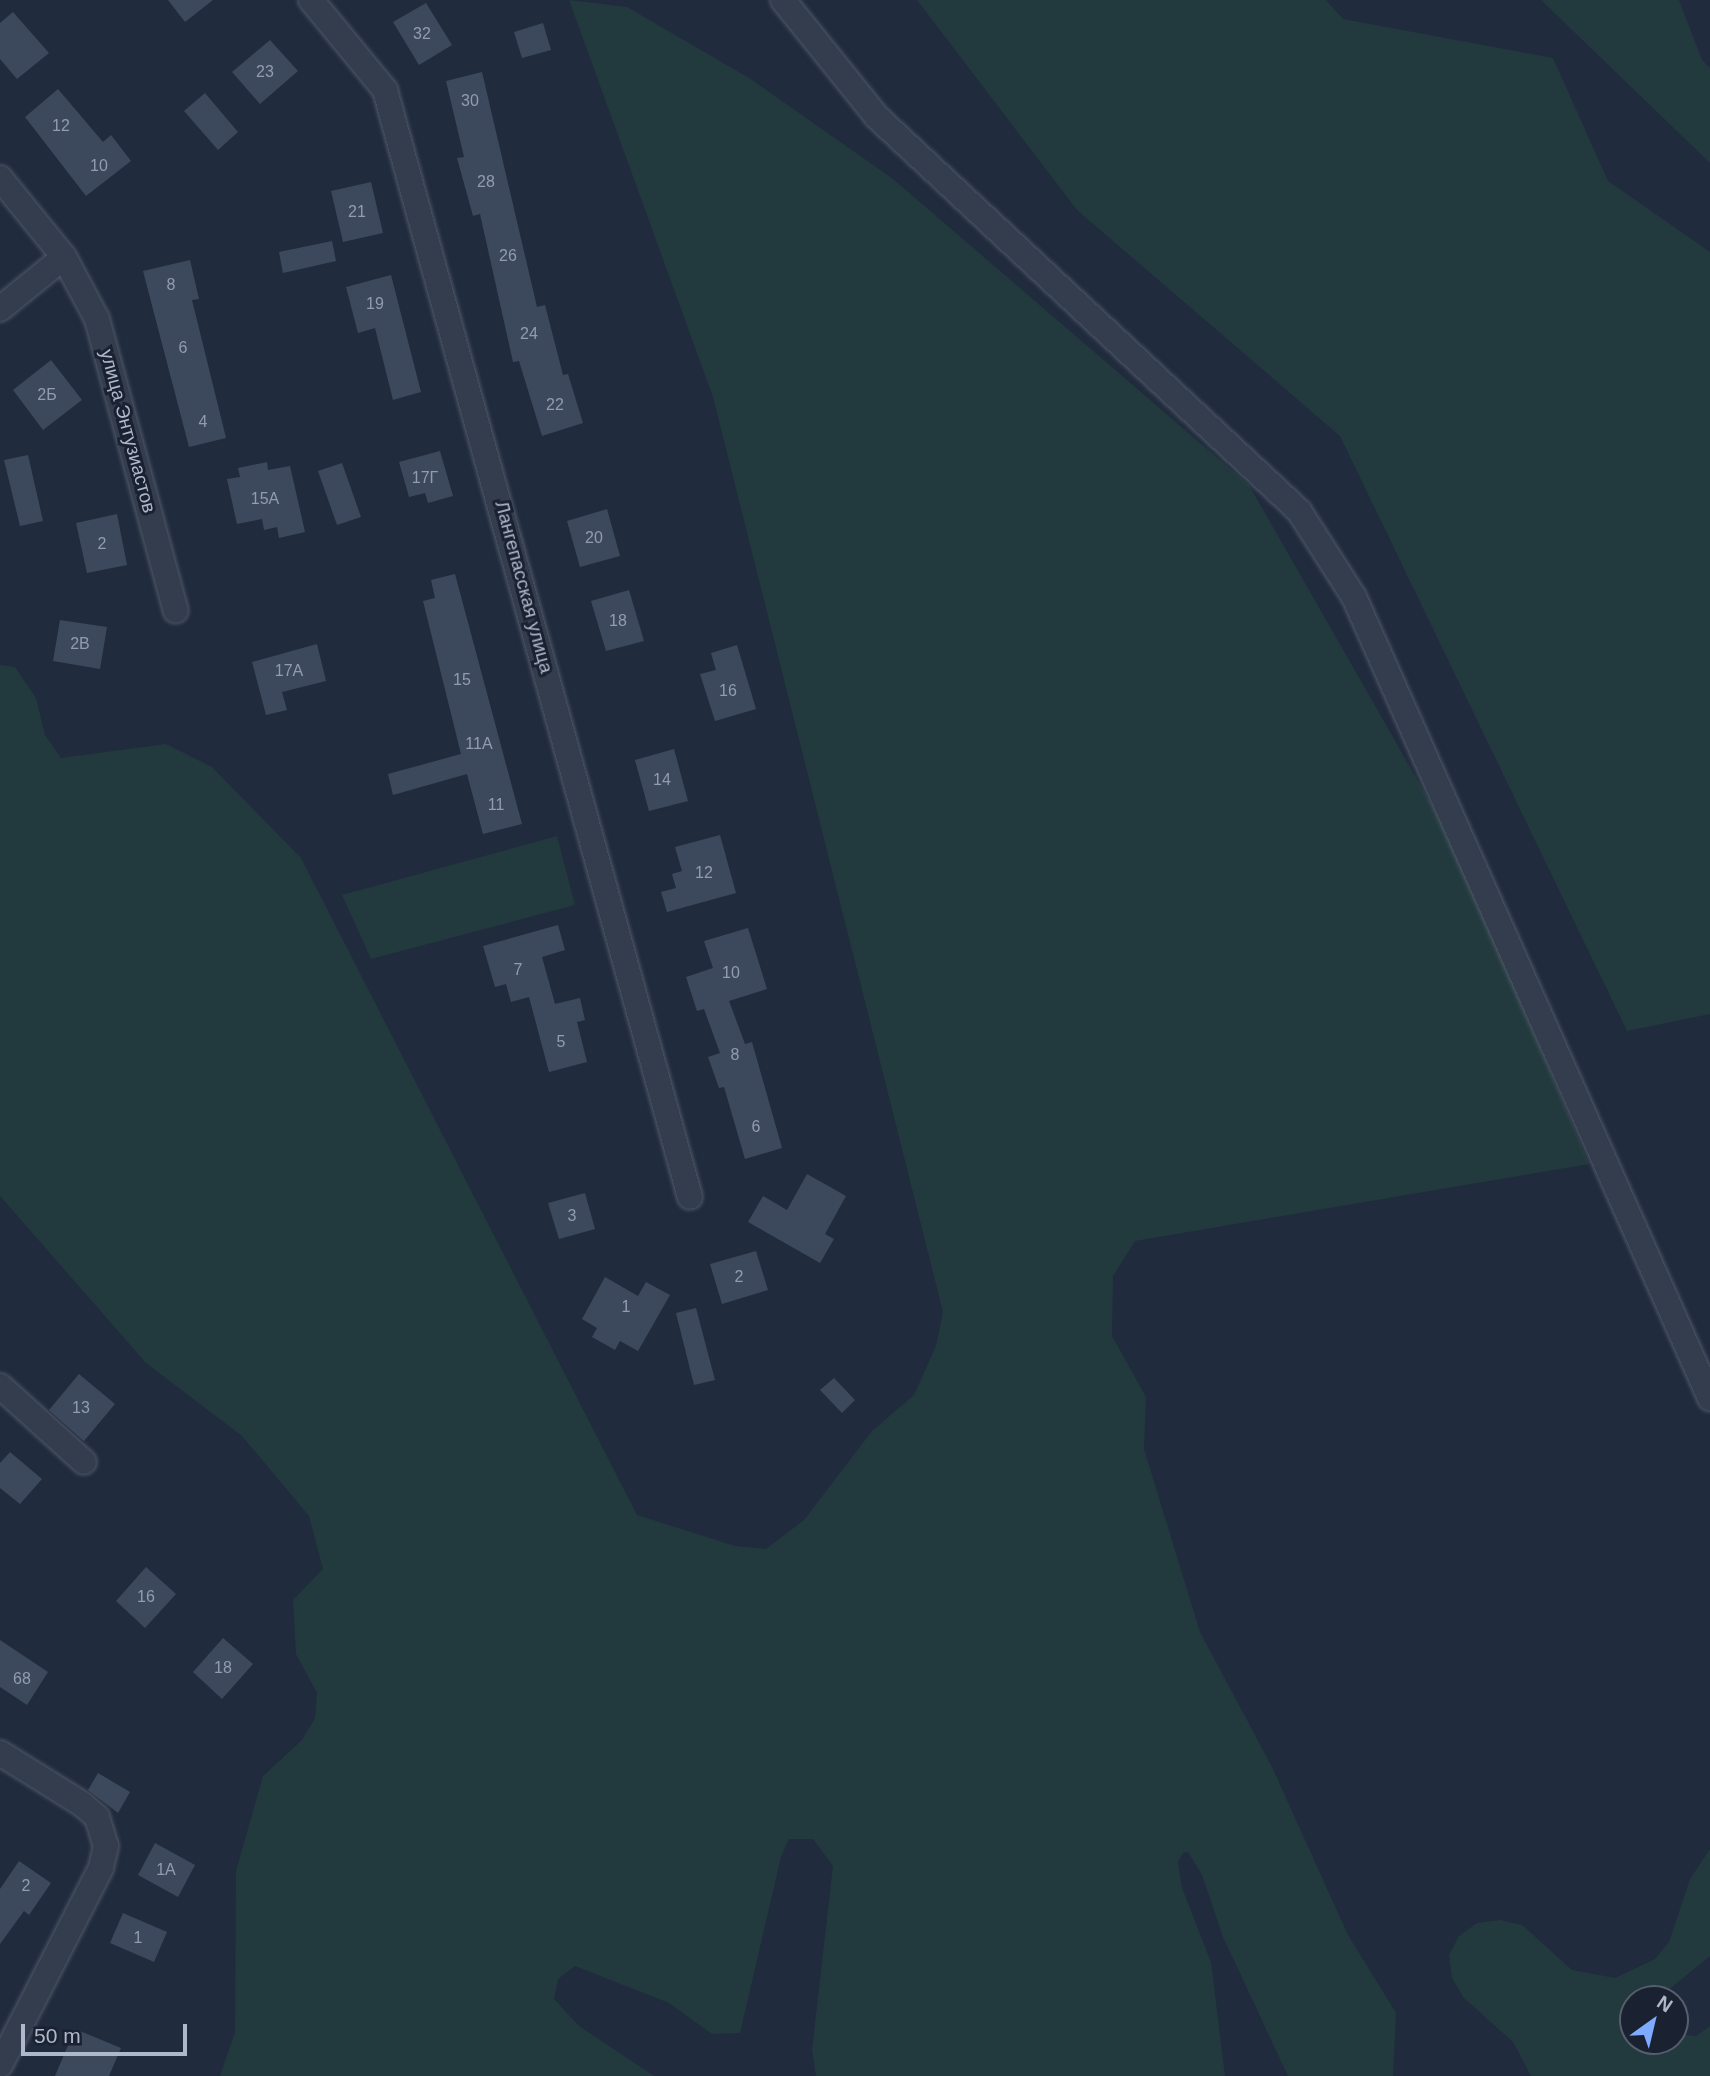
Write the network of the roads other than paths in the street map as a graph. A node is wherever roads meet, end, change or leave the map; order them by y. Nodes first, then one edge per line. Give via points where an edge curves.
1 (311, 0) edge
2 (783, 0) edge
3 (0, 178) edge
4 (64, 257) junction
5 (0, 309) edge
6 (176, 611) dead end
7 (690, 1197) dead end
8 (0, 1386) edge
9 (1710, 1398) edge
10 (84, 1462) dead end
11 (0, 1753) edge
12 (0, 2065) edge

1 - 7 street, Лангепасская улица via 385,90
2 - 9 street via 877,117 1298,511 1354,597
3 - 4 street, улица Энтузиастов
4 - 5 street
4 - 6 street, улица Энтузиастов via 97,319
8 - 10 street
11 - 12 street via 59,1787 97,1817 106,1846 101,1868

